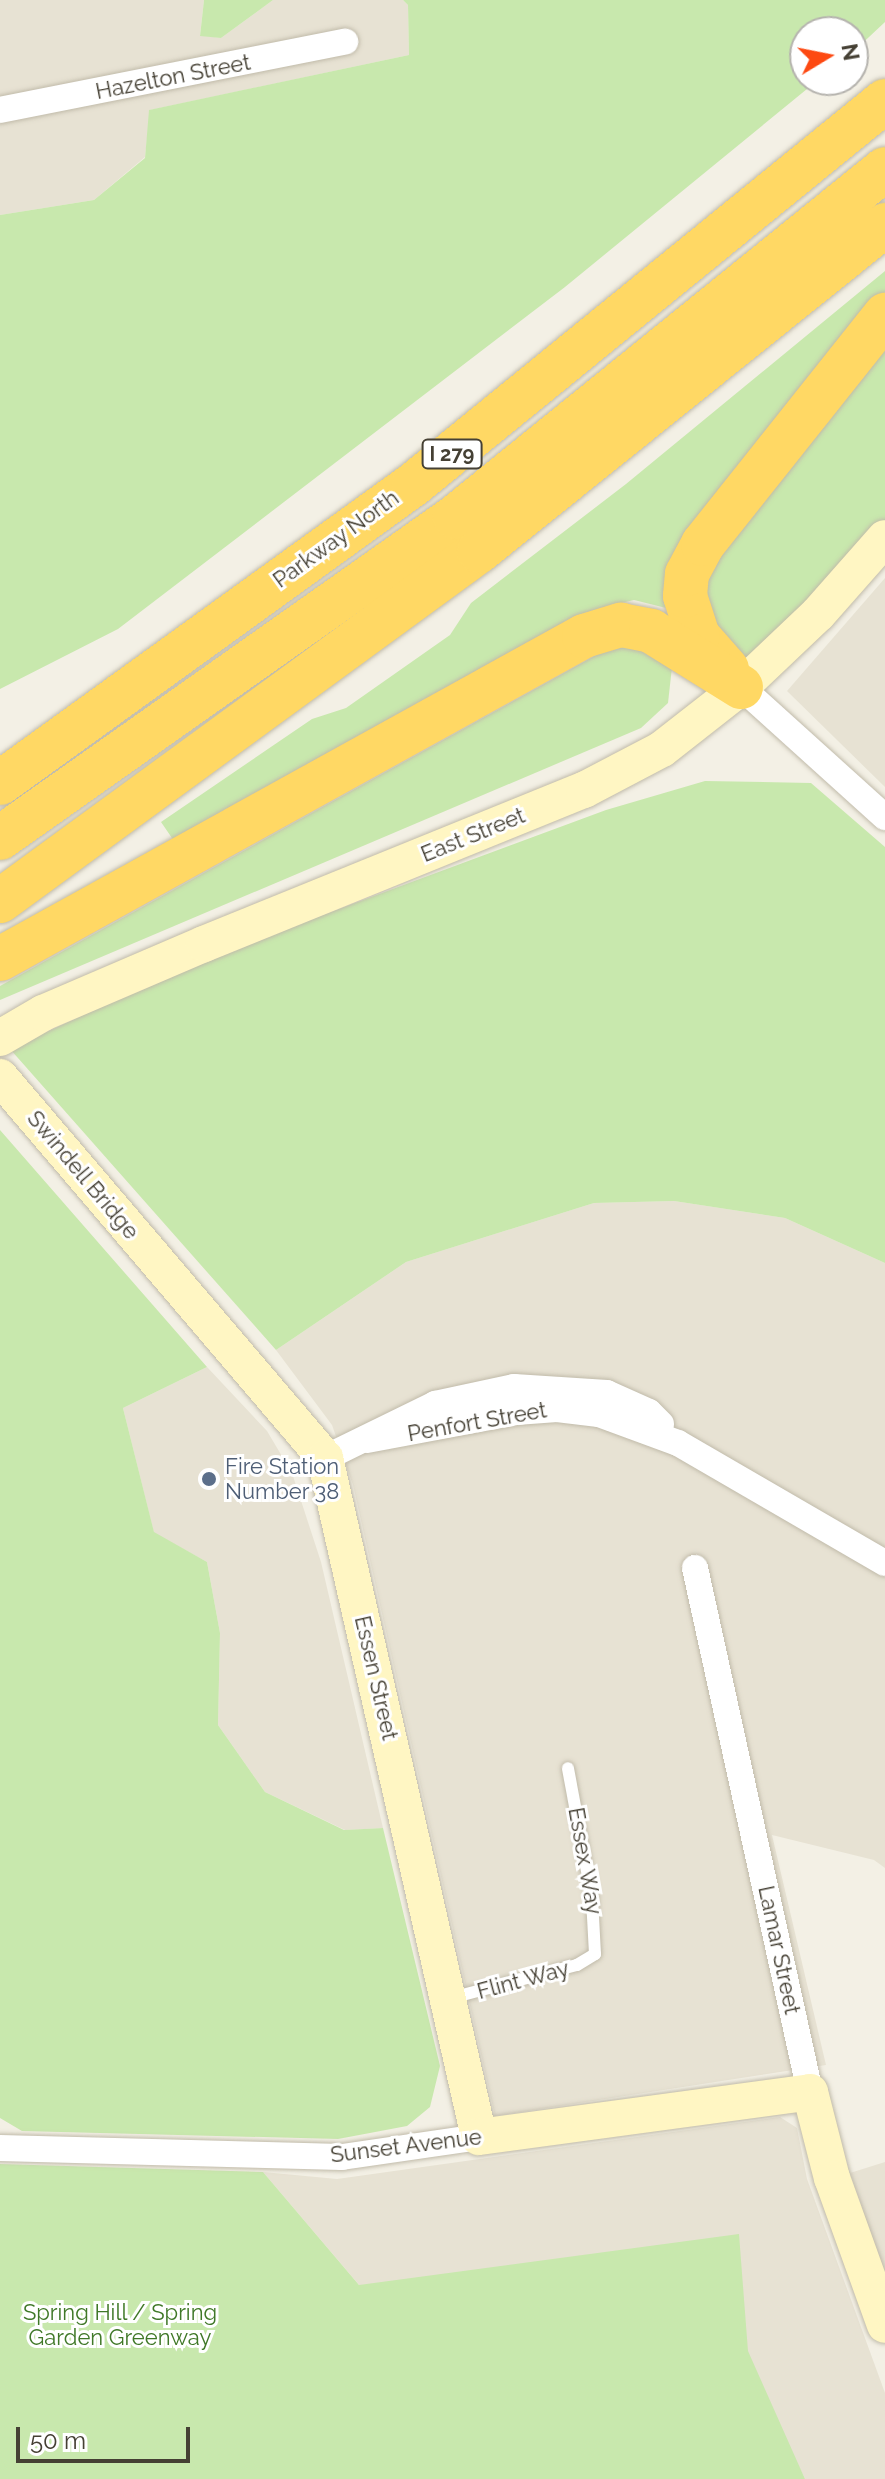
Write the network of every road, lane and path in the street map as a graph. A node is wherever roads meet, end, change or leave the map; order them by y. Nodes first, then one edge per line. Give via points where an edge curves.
1 (345, 42) dead end
2 (885, 101) edge
3 (0, 110) edge
4 (885, 169) edge
5 (885, 225) edge
6 (885, 315) edge
7 (885, 538) edge
8 (741, 687) junction
9 (0, 783) edge
10 (885, 817) edge
11 (0, 838) edge
12 (0, 901) edge
13 (0, 959) edge
14 (0, 1038) edge
15 (0, 1077) edge
16 (167, 1273) joint
17 (325, 1458) junction
18 (885, 1563) edge
19 (695, 1568) dead end
20 (568, 1768) dead end
21 (595, 1954) joint
22 (447, 2000) junction
23 (810, 2092) junction
24 (0, 2132) edge
25 (479, 2137) junction
26 (0, 2148) edge
27 (31, 2150) junction
28 (885, 2325) edge

1 - 3 street, Hazelton Street
2 - 9 highway, Parkway North / I 279 via 414,484
4 - 11 highway via 455,517
5 - 12 highway via 479,551
6 - 8 highway via 703,544 687,574 685,596 698,636
7 - 8 street, East Street via 818,614
8 - 10 street
8 - 13 highway via 651,631 621,625 584,636
8 - 14 street, East Street via 662,749 584,790 204,944 43,1013
15 - 16 street, Swindell Bridge
16 - 17 street, Essen Street
17 - 18 street, Penfort Street via 367,1440 557,1409 637,1425 678,1443
17 - 22 street, Essen Street
19 - 23 street, Lamar Street
20 - 21 lane, Essex Way via 596,1924
21 - 22 lane, Flint Way via 577,1965
22 - 25 street, Essen Street
23 - 25 street, Sunset Avenue
23 - 28 street, Lamar Street via 832,2178
24 - 27 street
25 - 27 street, Sunset Avenue via 342,2157
26 - 27 street, Sunset Avenue

